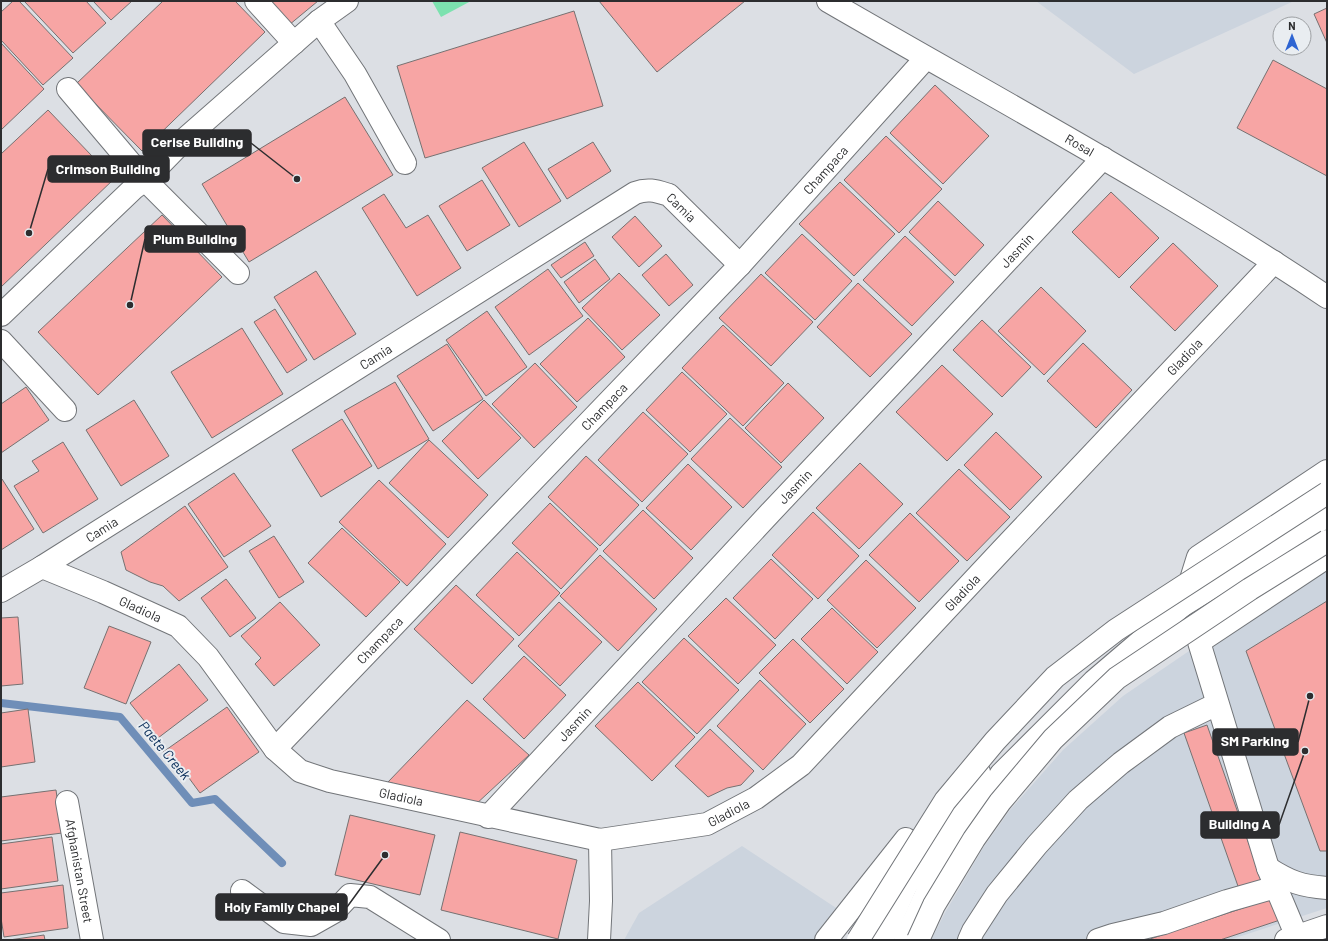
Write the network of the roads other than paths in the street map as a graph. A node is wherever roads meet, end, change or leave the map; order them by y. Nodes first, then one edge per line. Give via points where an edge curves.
1 (256, 1) edge
2 (347, 1) edge
3 (828, 1) edge
4 (318, 21) junction
5 (294, 43) junction
6 (926, 58) junction
7 (68, 89) dead end
8 (1103, 158) junction
9 (405, 163) dead end
10 (144, 180) junction
11 (1274, 262) junction
12 (740, 266) junction
13 (238, 273) dead end
14 (1327, 297) edge
15 (1, 315) edge
16 (1, 341) edge
17 (65, 410) dead end
18 (1327, 471) edge
19 (1327, 493) edge
20 (1327, 516) edge
21 (1327, 541) edge
22 (1327, 557) edge
23 (42, 567) junction
24 (1, 591) edge
25 (1183, 605) junction
26 (1199, 642) junction
27 (1218, 704) junction
28 (275, 749) junction
29 (67, 802) dead end
30 (488, 817) junction
31 (906, 839) dead end
32 (600, 840) junction
33 (1272, 878) junction
34 (1327, 888) edge
35 (242, 891) dead end
36 (1327, 926) edge
37 (1291, 938) edge
38 (92, 940) edge
39 (438, 940) edge
40 (599, 940) edge
41 (826, 940) edge
42 (858, 940) edge
43 (882, 940) edge
44 (905, 940) edge
45 (918, 940) edge
46 (969, 940) edge
47 (1098, 940) edge

1 - 5 main road
2 - 4 main road
3 - 6 main road, Rosal
4 - 5 main road
4 - 9 main road via 355,74
5 - 10 main road via 187,137
6 - 8 main road, Rosal
6 - 12 main road, Champaca
7 - 10 main road
8 - 11 main road, Rosal
8 - 30 main road, Jasmin
10 - 13 main road
10 - 15 main road
11 - 14 main road, Rosal
11 - 32 main road, Gladiola via 801,765 756,798 707,824
12 - 23 main road, Camia via 669,195 654,190 635,193
12 - 28 main road, Champaca
16 - 17 main road
18 - 25 main road via 1198,557
19 - 42 main road, bridge via 1116,630 1055,677 995,741 945,801
20 - 25 main road
21 - 45 main road, bridge via 1117,678 1053,739 1000,802 974,839 934,905
22 - 26 main road
23 - 24 main road, Camia
23 - 28 main road, Gladiola via 178,626 208,657
25 - 26 main road
25 - 43 main road via 1080,667 983,765 906,886
25 - 44 main road via 1094,681 1001,774 927,892
26 - 27 main road
27 - 33 main road
27 - 46 main road via 1170,728 1121,763 1078,800 997,894
28 - 30 main road, Gladiola via 300,771 330,781
29 - 38 main road, Afghanistan Street
30 - 32 main road, Gladiola
31 - 41 main road
32 - 40 main road
33 - 34 main road via 1308,887
33 - 37 main road
33 - 47 main road via 1227,901 1164,923
35 - 39 main road via 284,922 311,925 334,912 350,895 370,896
36 - 37 main road

